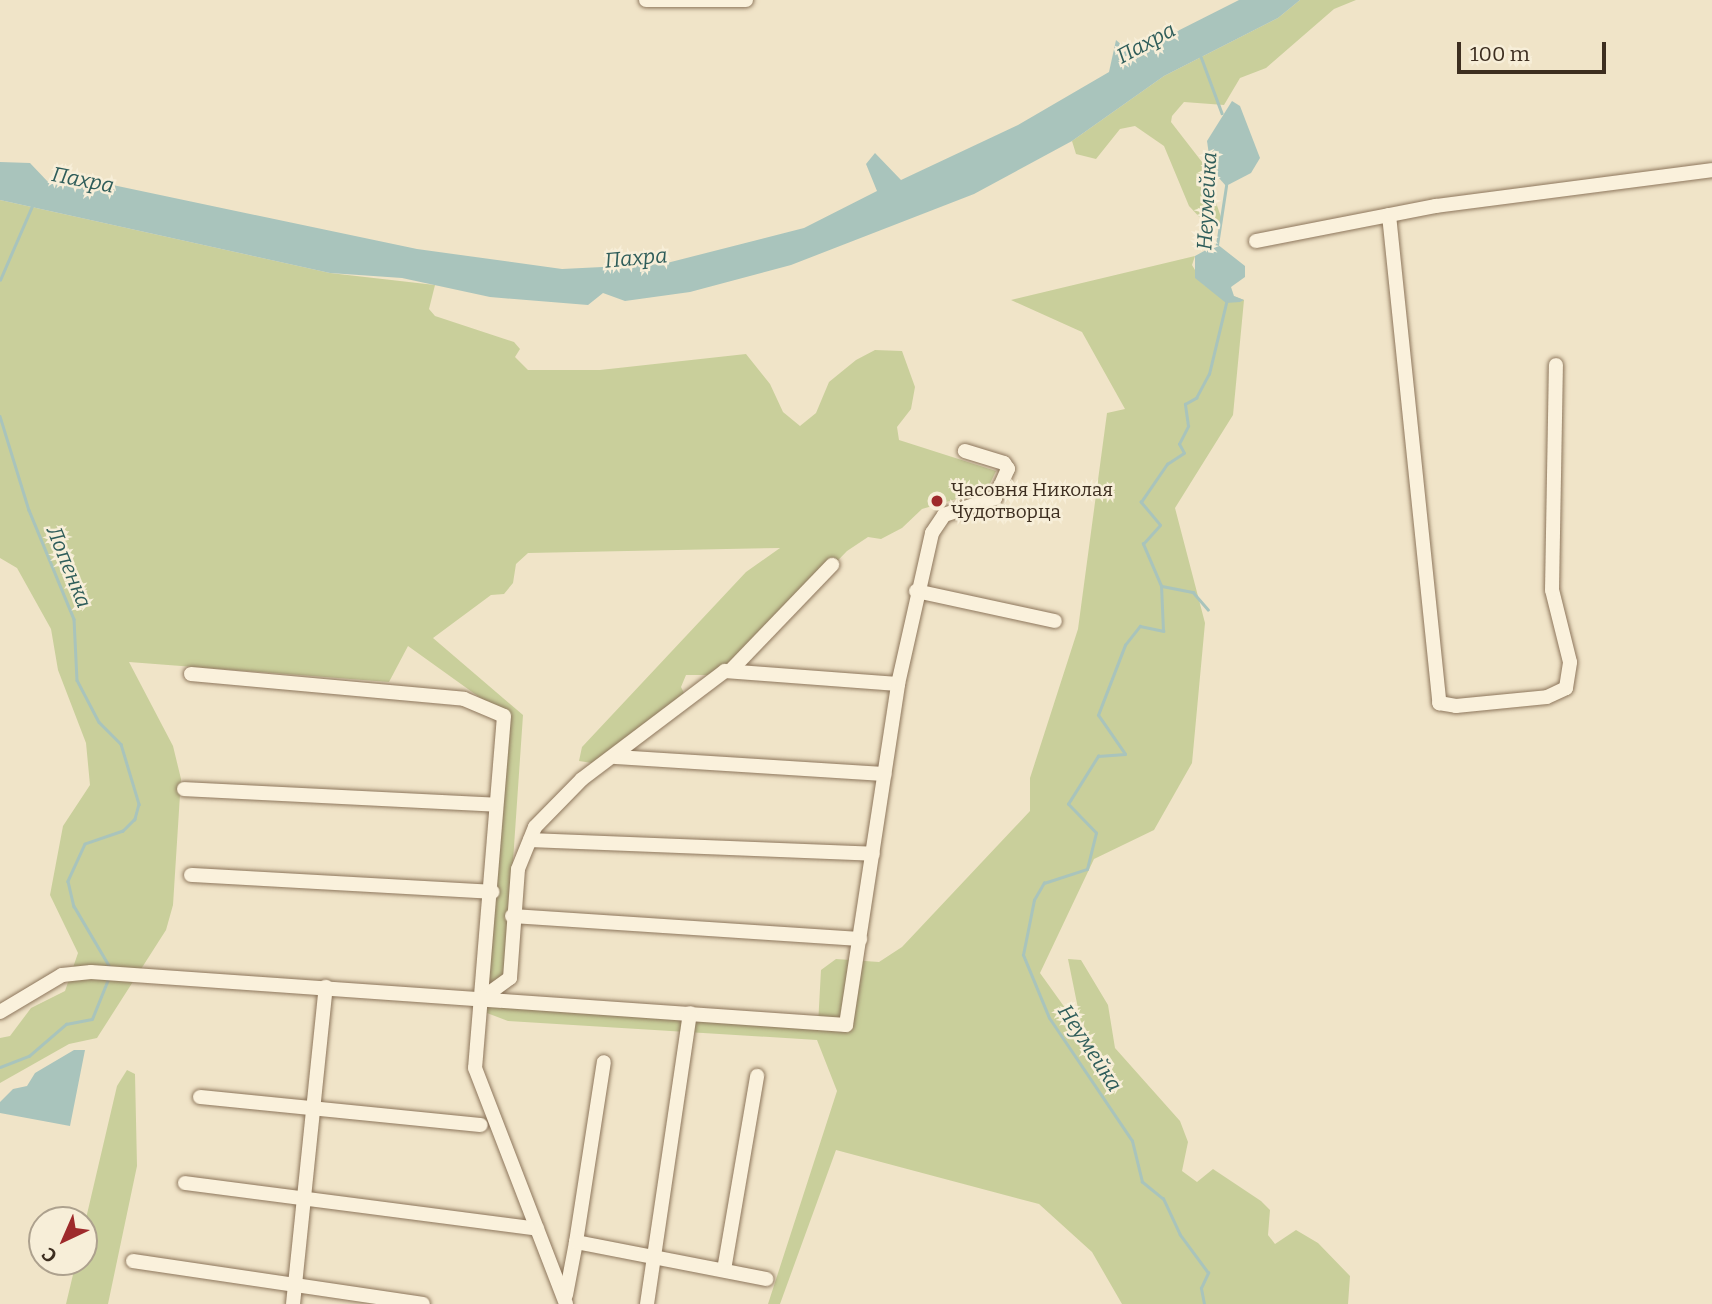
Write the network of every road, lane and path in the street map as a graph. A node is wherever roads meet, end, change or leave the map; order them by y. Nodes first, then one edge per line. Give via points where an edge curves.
1 (646, 0) edge
2 (746, 0) edge
3 (1712, 170) edge
4 (1389, 215) junction
5 (1256, 241) dead end
6 (1556, 365) dead end
7 (965, 451) dead end
8 (832, 565) dead end
9 (916, 591) junction
10 (1055, 621) dead end
11 (731, 670) junction
12 (191, 674) dead end
13 (898, 684) junction
14 (615, 757) junction
15 (884, 774) junction
16 (184, 789) dead end
17 (495, 805) junction
18 (530, 840) junction
19 (873, 854) junction
20 (191, 875) dead end
21 (493, 892) junction
22 (512, 916) junction
23 (860, 939) junction
24 (326, 987) junction
25 (481, 999) junction
26 (0, 1012) edge
27 (690, 1013) junction
28 (604, 1062) dead end
29 (757, 1076) dead end
30 (200, 1097) dead end
31 (313, 1112) junction
32 (481, 1125) dead end
33 (185, 1183) dead end
34 (304, 1200) junction
35 (537, 1229) junction
36 (576, 1241) junction
37 (656, 1255) junction
38 (133, 1261) dead end
39 (724, 1270) junction
40 (766, 1279) dead end
41 (295, 1285) junction
42 (566, 1300) edge
43 (293, 1304) edge
44 (424, 1304) edge
45 (647, 1304) edge

1 - 2 street
3 - 4 street
4 - 5 street
4 - 6 street via 1439,703 1456,706 1547,697 1566,688 1570,662 1552,590
7 - 9 street via 1004,463 1009,469 995,498 936,523
8 - 11 street
9 - 10 street
9 - 13 street
11 - 13 street
11 - 14 street
12 - 17 street via 464,699 504,716
13 - 15 street
14 - 15 street
14 - 18 street via 582,779 535,827
15 - 19 street
16 - 17 street
17 - 21 street
18 - 19 street
18 - 22 street via 518,869
19 - 23 street
20 - 21 street
21 - 25 street
22 - 23 street
22 - 25 street via 510,978
23 - 27 street via 846,1025
24 - 25 street
24 - 26 street via 91,972 62,975
24 - 31 street
25 - 27 street
25 - 35 street via 475,1068
27 - 37 street
28 - 36 street
29 - 39 street
30 - 31 street
31 - 32 street
31 - 34 street
33 - 34 street
34 - 35 street
34 - 41 street
35 - 42 street
36 - 37 street
36 - 42 street
37 - 39 street
37 - 45 street
38 - 41 street
39 - 40 street
41 - 43 street
41 - 44 street

